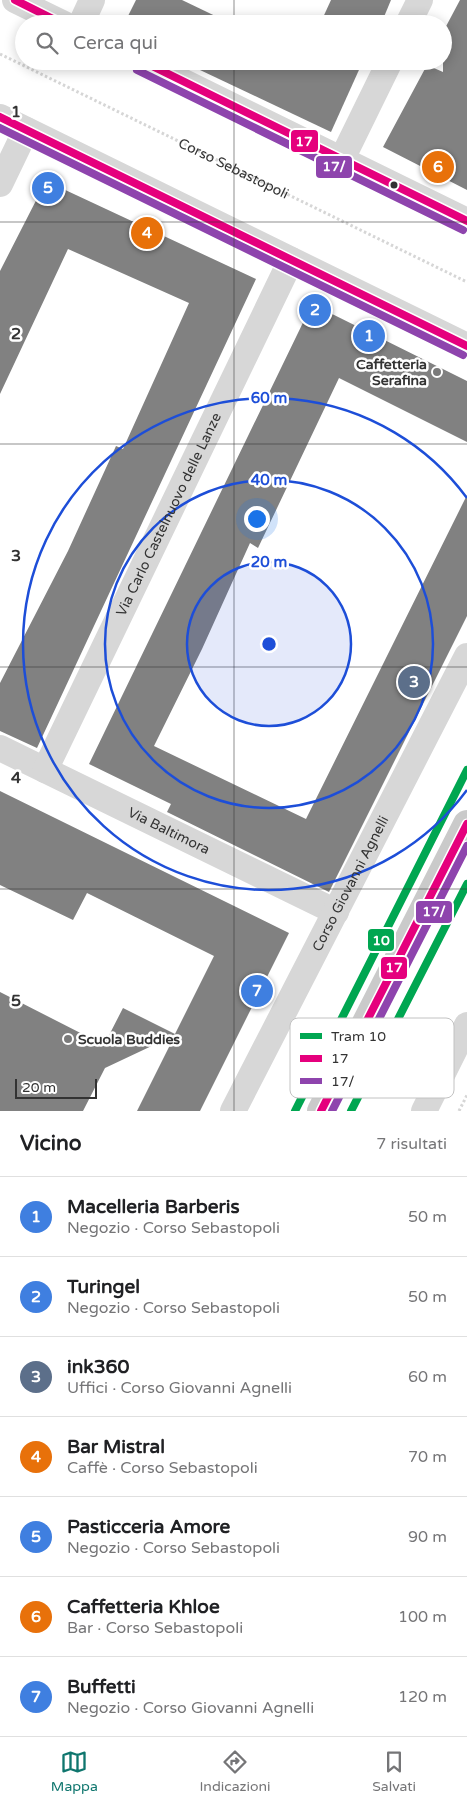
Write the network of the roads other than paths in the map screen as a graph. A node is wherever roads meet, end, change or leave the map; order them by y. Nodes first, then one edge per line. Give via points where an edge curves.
1 (15, 0) edge
2 (92, 0) edge
3 (420, 0) edge
4 (46, 15) edge
5 (85, 15) edge
6 (412, 15) edge
7 (159, 70) edge
8 (386, 70) edge
9 (0, 117) edge
10 (26, 130) junction
11 (342, 159) junction
12 (0, 184) edge
13 (467, 221) edge
14 (291, 260) junction
15 (467, 346) edge
16 (467, 656) edge
17 (0, 748) edge
18 (45, 770) junction
19 (467, 824) edge
20 (336, 912) junction
21 (368, 1018) edge
22 (467, 1025) edge
23 (454, 1051) edge
24 (328, 1098) edge
25 (430, 1098) edge
26 (233, 1111) edge
27 (321, 1111) edge
28 (424, 1111) edge

1 - 4 street
2 - 5 street
3 - 6 street
7 - 11 street
8 - 11 street
9 - 10 street
10 - 12 street
10 - 14 street
11 - 13 street
14 - 15 street
14 - 18 street, Via Carlo Castelnuovo delle Lanze
16 - 20 street, Corso Giovanni Agnelli
17 - 18 street, Via Baltimora
18 - 20 street, Via Baltimora
19 - 21 main road
20 - 26 street, Corso Giovanni Agnelli
22 - 23 street
24 - 27 main road
25 - 28 street

